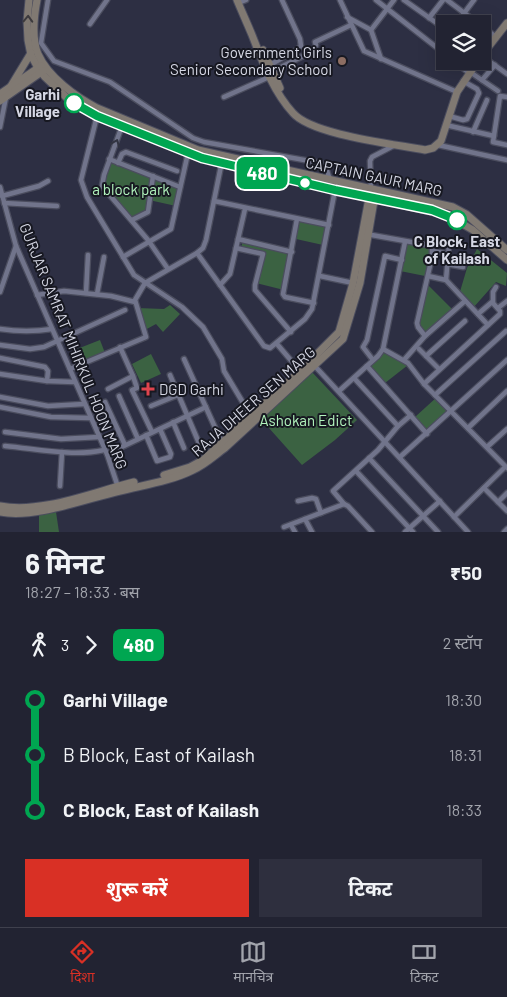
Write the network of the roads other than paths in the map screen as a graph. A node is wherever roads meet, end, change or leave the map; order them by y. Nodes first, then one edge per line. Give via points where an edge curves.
1 (29, 0) edge
2 (37, 0) edge
3 (48, 0) edge
4 (107, 0) edge
5 (282, 0) edge
6 (340, 0) edge
7 (376, 0) edge
8 (394, 0) edge
9 (404, 0) edge
10 (445, 0) edge
11 (474, 0) edge
12 (241, 1) edge
13 (387, 9) junction
14 (464, 13) junction
15 (467, 15) edge
16 (347, 17) junction
17 (429, 18) junction
18 (436, 23) edge
19 (507, 23) edge
20 (90, 24) dead end
21 (351, 25) junction
22 (370, 30) junction
23 (504, 32) edge
24 (491, 33) edge
25 (496, 37) junction
26 (491, 43) edge
27 (436, 47) edge
28 (31, 53) junction
29 (380, 59) junction
30 (491, 62) edge
31 (495, 65) junction
32 (46, 66) junction
33 (465, 70) edge
34 (471, 70) edge
35 (271, 71) junction
36 (469, 73) junction
37 (507, 74) edge
38 (29, 80) junction
39 (463, 80) junction
40 (482, 80) junction
41 (52, 84) junction
42 (498, 91) dead end
43 (457, 92) junction
44 (5, 94) edge
45 (224, 97) dead end
46 (507, 98) edge
47 (487, 100) dead end
48 (97, 116) junction
49 (449, 116) junction
50 (446, 125) junction
51 (122, 126) junction
52 (0, 127) edge
53 (473, 132) junction
54 (494, 136) junction
55 (396, 144) junction
56 (507, 145) edge
57 (438, 146) junction
58 (188, 153) junction
59 (109, 159) junction
60 (222, 160) junction
61 (507, 160) edge
62 (118, 162) junction
63 (177, 171) dead end
64 (153, 176) junction
65 (330, 180) junction
66 (48, 181) dead end
67 (0, 187) edge
68 (180, 187) junction
69 (335, 190) junction
70 (373, 194) junction
71 (2, 200) edge
72 (214, 201) junction
73 (57, 206) dead end
74 (245, 209) junction
75 (297, 219) junction
76 (132, 220) junction
77 (330, 225) junction
78 (366, 234) junction
79 (238, 239) junction
80 (149, 242) junction
81 (405, 242) junction
82 (449, 245) dead end
83 (16, 246) junction
84 (236, 248) junction
85 (507, 250) edge
86 (433, 251) junction
87 (292, 252) junction
88 (197, 253) junction
89 (448, 254) junction
90 (88, 255) dead end
91 (104, 257) dead end
92 (123, 257) junction
93 (402, 260) junction
94 (507, 260) edge
95 (447, 264) junction
96 (462, 267) dead end
97 (168, 270) junction
98 (320, 276) junction
99 (428, 276) junction
100 (446, 280) junction
101 (145, 283) junction
102 (353, 283) junction
103 (220, 284) junction
104 (496, 287) dead end
105 (0, 292) edge
106 (86, 293) junction
107 (97, 294) junction
108 (37, 295) junction
109 (465, 301) junction
110 (507, 301) edge
111 (135, 302) junction
112 (493, 302) junction
113 (314, 303) junction
114 (498, 308) junction
115 (125, 310) dead end
116 (478, 314) junction
117 (465, 321) dead end
118 (488, 325) junction
119 (0, 329) edge
120 (52, 329) junction
121 (506, 331) edge
122 (291, 332) junction
123 (425, 336) junction
124 (57, 340) junction
125 (277, 344) junction
126 (0, 345) edge
127 (120, 347) junction
128 (383, 349) junction
129 (419, 349) dead end
130 (426, 356) junction
131 (0, 358) edge
132 (184, 359) dead end
133 (373, 360) junction
134 (404, 360) junction
135 (507, 360) edge
136 (312, 363) junction
137 (367, 366) junction
138 (70, 369) junction
139 (439, 370) junction
140 (300, 371) junction
141 (0, 374) edge
142 (170, 375) dead end
143 (133, 376) junction
144 (354, 378) junction
145 (47, 381) junction
146 (75, 382) junction
147 (424, 384) junction
148 (108, 389) dead end
149 (339, 391) junction
150 (507, 391) edge
151 (178, 394) junction
152 (435, 395) junction
153 (119, 396) dead end
154 (0, 397) edge
155 (105, 402) dead end
156 (84, 404) junction
157 (151, 406) dead end
158 (0, 407) edge
159 (206, 407) junction
160 (452, 411) junction
161 (411, 415) junction
162 (188, 416) junction
163 (251, 416) junction
164 (91, 418) junction
165 (173, 422) junction
166 (398, 426) junction
167 (468, 428) junction
168 (160, 429) junction
169 (507, 429) edge
170 (5, 432) dead end
171 (152, 432) junction
172 (427, 434) junction
173 (146, 435) junction
174 (99, 437) junction
175 (138, 439) junction
176 (386, 441) junction
177 (199, 443) dead end
178 (125, 445) junction
179 (5, 446) dead end
180 (223, 446) junction
181 (487, 447) junction
182 (184, 448) dead end
183 (62, 452) junction
184 (106, 452) junction
185 (400, 457) junction
186 (369, 458) junction
187 (505, 469) edge
188 (356, 471) junction
189 (60, 486) dead end
190 (118, 488) junction
191 (484, 488) junction
192 (507, 493) edge
193 (440, 501) junction
194 (298, 502) dead end
195 (498, 502) junction
196 (344, 504) junction
197 (0, 506) edge
198 (507, 511) edge
199 (0, 512) edge
200 (321, 512) junction
201 (422, 516) junction
202 (454, 517) junction
203 (305, 519) junction
204 (291, 524) junction
205 (284, 527) dead end
206 (507, 529) edge
207 (411, 530) edge
208 (295, 532) edge
209 (312, 532) edge
210 (372, 532) edge
211 (405, 532) edge
212 (438, 532) edge
213 (468, 532) edge
214 (504, 532) edge

28 -> 1 street, CAPTAIN GAUR MARG via 27,21
2 - 32 street, CAPTAIN GAUR MARG via 36,44
3 - 32 street via 41,43
4 - 20 street
5 - 35 street via 301,42 298,49
6 - 16 street
7 - 13 street
8 - 13 street
9 - 17 street
10 - 14 street
10 - 17 street
11 - 14 street
12 - 35 street
12 - 35 street
13 - 22 street
13 - 27 street
14 - 15 street
16 - 21 street
16 - 22 street
17 - 18 street
19 - 23 street
21 - 29 street via 364,51
21 - 35 street via 314,42 313,51
22 - 29 street
23 - 25 street
24 - 25 street
25 - 26 street
28 - 32 street, CAPTAIN GAUR MARG
28 - 44 street
29 - 43 street
30 - 31 street
31 - 37 street
31 - 40 street
32 - 38 street
32 - 41 street, CAPTAIN GAUR MARG
32 - 44 street
32 - 60 street, CAPTAIN GAUR MARG via 74,94 97,108
32 - 65 street via 110,82 193,138 204,142 321,163
33 - 36 street
34 - 36 street
35 - 45 street
35 - 55 street via 283,101 294,114 320,128
36 - 39 street
36 - 40 street
38 - 41 street
38 - 44 street
39 - 43 street
39 - 49 street via 478,91 476,101 466,120
40 - 42 street
41 - 48 street, CAPTAIN GAUR MARG via 69,100
43 - 49 street
44 - 52 street
46 - 54 street via 500,96
47 - 53 street
48 - 51 street, CAPTAIN GAUR MARG
48 - 92 street via 81,180 87,197
49 - 50 street
50 - 53 street
50 - 57 street
51 - 58 street, CAPTAIN GAUR MARG
59 -> 51 street
53 - 54 street
54 - 56 street via 493,142
55 - 57 street via 424,150
55 - 70 street via 370,161
57 - 61 street
58 - 60 street, CAPTAIN GAUR MARG
58 - 68 street
59 - 62 street
59 - 76 street via 102,186
60 - 65 street, CAPTAIN GAUR MARG
60 - 69 street, CAPTAIN GAUR MARG
60 - 72 street
62 - 63 street via 126,152
62 - 64 street
64 - 68 street
64 - 76 street via 148,212
65 - 70 street, CAPTAIN GAUR MARG
66 - 71 street
67 - 71 street, GURJAR SAMRAT MIHIRKUL HOON MARG
68 - 80 street via 171,229
69 - 70 street, CAPTAIN GAUR MARG
69 - 77 street
70 - 78 street, RAJA DHEER SEN MARG
70 - 85 street, CAPTAIN GAUR MARG via 453,207 466,214
70 - 94 street, CAPTAIN GAUR MARG via 447,215 473,230
71 - 73 street
71 - 83 street, GURJAR SAMRAT MIHIRKUL HOON MARG
72 - 74 street
72 - 88 street via 205,244
74 - 75 street
74 - 79 street
75 - 77 street
75 - 87 street
76 - 80 street
77 - 98 street
78 - 81 street
78 - 102 street, RAJA DHEER SEN MARG
78 - 136 street, RAJA DHEER SEN MARG via 360,283 343,339
79 - 84 street
79 - 87 street
80 - 92 street
80 - 97 street
81 - 86 street via 428,245
81 - 93 street
82 - 89 street
83 - 105 street
83 - 108 street, GURJAR SAMRAT MIHIRKUL HOON MARG
84 - 103 street via 230,274
84 - 122 street via 263,254 255,290
86 - 89 street
86 - 99 street
87 - 113 street via 284,295
88 - 97 street
88 - 103 street
89 - 95 street
90 - 106 street
91 - 107 street
92 - 101 street via 134,276
93 - 128 street
93 - 133 street via 384,256 363,347
95 - 96 street
95 - 100 street
97 - 101 street
98 - 102 street
98 - 113 street
99 - 100 street
99 - 123 street via 417,326
100 - 109 street
101 - 111 street
101 - 163 street via 182,307 203,327
102 - 136 street, RAJA DHEER SEN MARG via 339,332
103 - 125 street via 264,346 270,348
104 - 112 street
106 - 107 street
106 - 108 street via 60,291
107 - 111 street
108 - 120 street, GURJAR SAMRAT MIHIRKUL HOON MARG
109 - 116 street
109 - 123 street
110 - 114 street
111 - 127 street via 146,337
112 - 114 street
112 - 116 street
113 - 122 street via 310,313
114 - 118 street via 500,314
115 - 124 street
116 - 118 street
117 - 130 street
118 - 139 street
119 - 120 street via 34,332
120 - 124 street, GURJAR SAMRAT MIHIRKUL HOON MARG
121 - 152 street
122 - 125 street
123 - 134 street
124 - 126 street via 44,347 30,349
124 - 138 street, GURJAR SAMRAT MIHIRKUL HOON MARG
125 - 140 street
127 - 138 street
127 - 143 street
128 - 133 street
128 - 134 street
129 - 130 street
130 - 139 street
131 - 145 street via 46,367
132 - 159 street
133 - 137 street
134 - 147 street
135 - 160 street
136 - 140 street, RAJA DHEER SEN MARG
136 - 149 street
136 - 180 street, RAJA DHEER SEN MARG
137 - 144 street
137 - 161 street
138 - 146 street, GURJAR SAMRAT MIHIRKUL HOON MARG
139 - 147 street
140 - 163 street, RAJA DHEER SEN MARG
141 - 145 street
142 - 151 street
143 - 148 street
143 - 171 street via 137,388 132,390
144 - 149 street
144 - 166 street
145 - 146 street
146 - 156 street, GURJAR SAMRAT MIHIRKUL HOON MARG
147 - 152 street
149 - 176 street
150 - 167 street
151 - 157 street
151 - 162 street
152 - 160 street
153 - 175 street
154 - 156 street via 48,406
155 - 178 street
156 - 164 street, GURJAR SAMRAT MIHIRKUL HOON MARG
158 - 164 street via 51,418
159 - 162 street
159 - 180 street
160 - 167 street
160 - 172 street
161 - 166 street
161 - 172 street
162 - 165 street
162 - 177 street
163 - 180 street, RAJA DHEER SEN MARG
164 - 174 street, GURJAR SAMRAT MIHIRKUL HOON MARG
165 - 168 street
165 - 182 street
166 - 176 street
167 - 181 street
168 - 171 street
168 - 173 street via 170,457 157,461
169 - 181 street
170 - 174 street via 61,439
171 - 173 street
172 - 185 street
173 - 175 street
174 - 184 street, GURJAR SAMRAT MIHIRKUL HOON MARG
175 - 178 street
176 - 185 street
176 - 186 street
178 - 184 street
179 - 183 street
180 - 190 street, RAJA DHEER SEN MARG via 205,464 181,475
181 - 187 street
183 - 184 street
183 - 189 street
184 - 190 street, GURJAR SAMRAT MIHIRKUL HOON MARG
185 - 193 street
186 - 188 street
186 - 201 street
187 - 191 street
188 - 196 street via 333,491
188 - 207 street
190 - 197 street, RAJA DHEER SEN MARG via 21,508
190 - 199 street, RAJA DHEER SEN MARG via 57,507 12,515
191 - 195 street
191 - 202 street
192 - 195 street
193 - 201 street
193 - 202 street
194 - 200 street via 316,499
195 - 198 street
196 - 200 street
196 - 210 street
200 - 203 street
201 - 207 street
201 - 212 street
202 - 213 street
203 - 204 street
203 - 209 street
204 - 205 street
204 - 208 street
206 - 214 street
207 - 211 street

